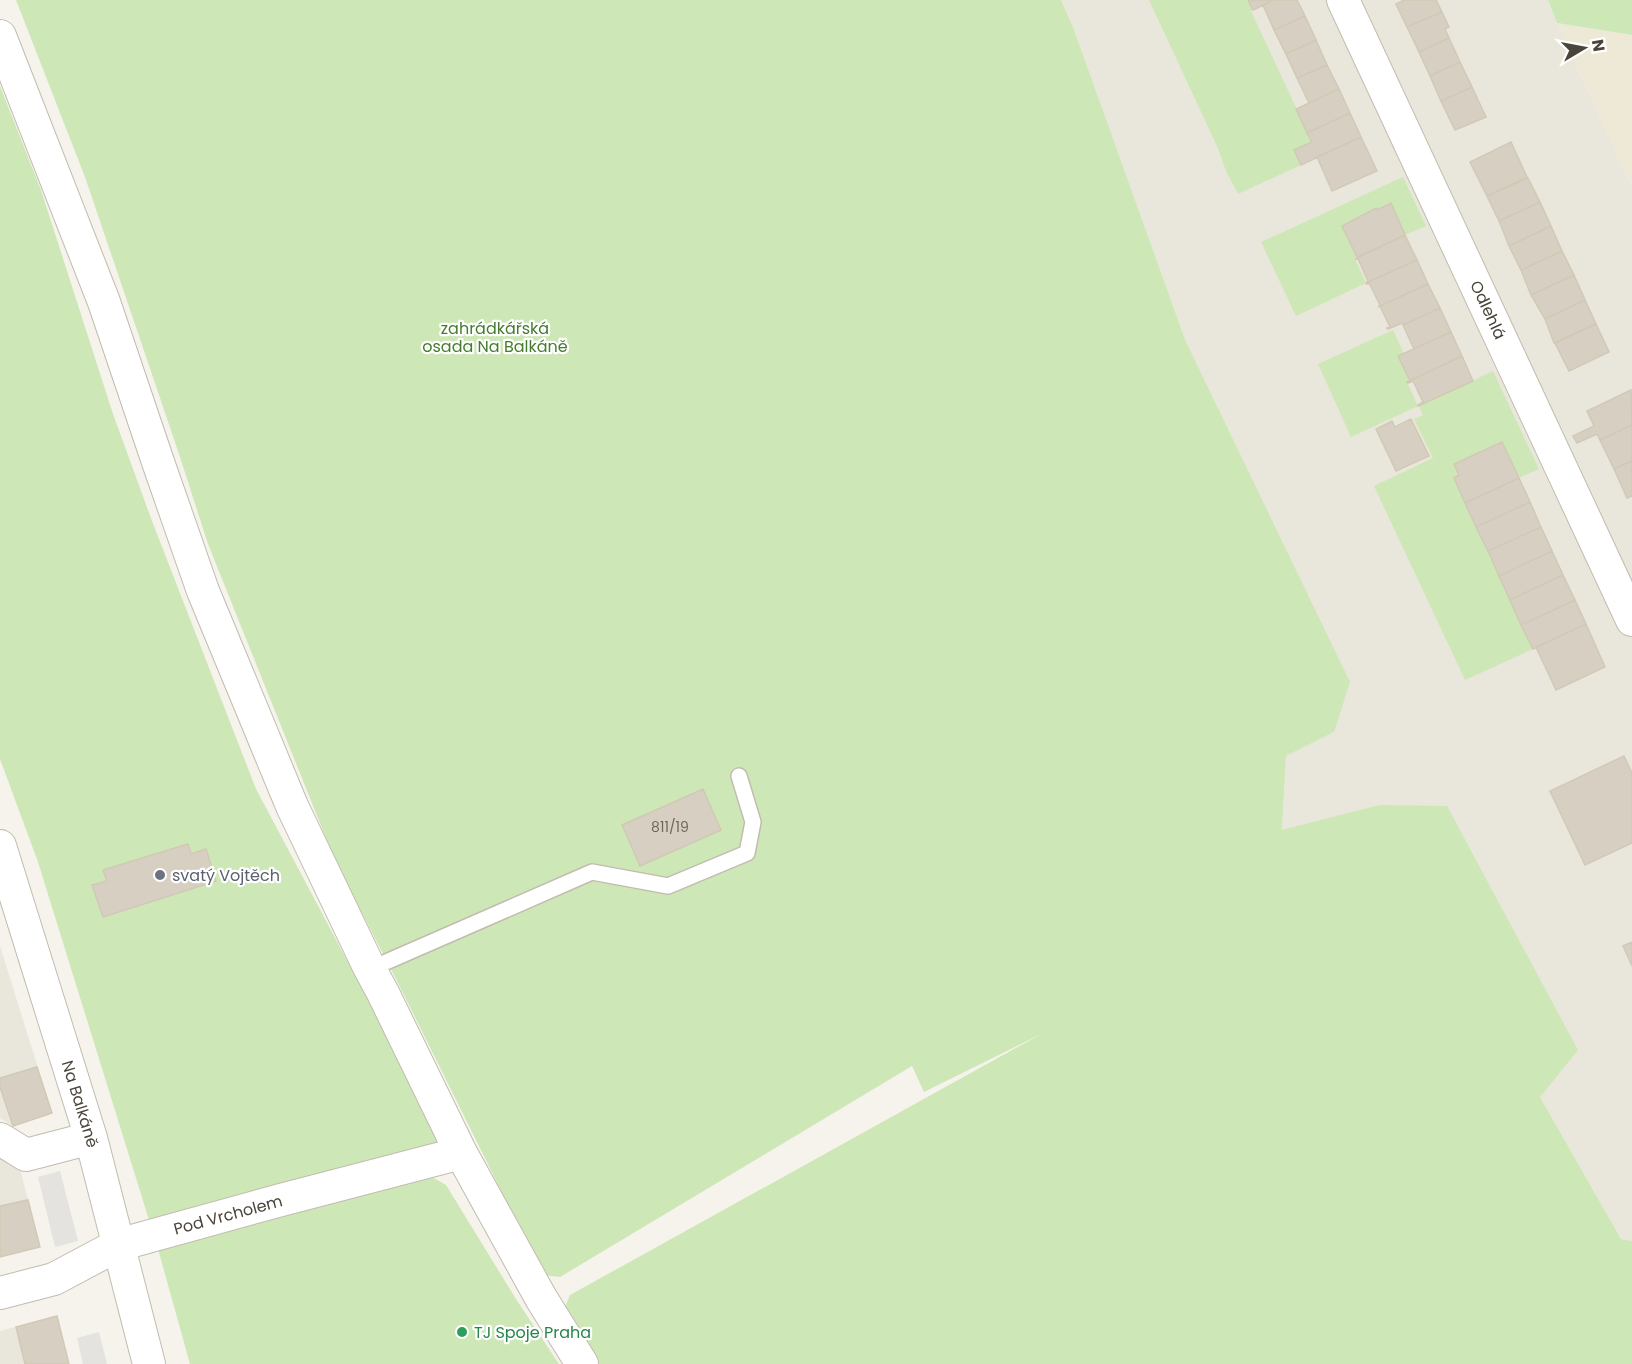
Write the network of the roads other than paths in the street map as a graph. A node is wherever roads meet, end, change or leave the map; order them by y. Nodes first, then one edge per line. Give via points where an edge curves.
1 (1343, 0) edge
2 (0, 36) edge
3 (1632, 620) edge
4 (740, 777) dead end
5 (0, 846) edge
6 (369, 969) junction
7 (92, 1138) junction
8 (0, 1139) edge
9 (461, 1153) junction
10 (118, 1245) junction
11 (0, 1293) edge
12 (144, 1360) edge
13 (582, 1364) edge

1 - 3 street, Odlehlá
2 - 6 street via 104,302 203,591 292,806
4 - 6 lane via 753,822 747,853 669,886 592,872
5 - 7 street, Na Balkáně
6 - 9 street
7 - 8 street via 26,1155
7 - 10 street, Na Balkáně
9 - 10 street, Pod Vrcholem
9 - 13 street
10 - 11 street, Pod Vrcholem via 54,1280
10 - 12 street, Na Balkáně

